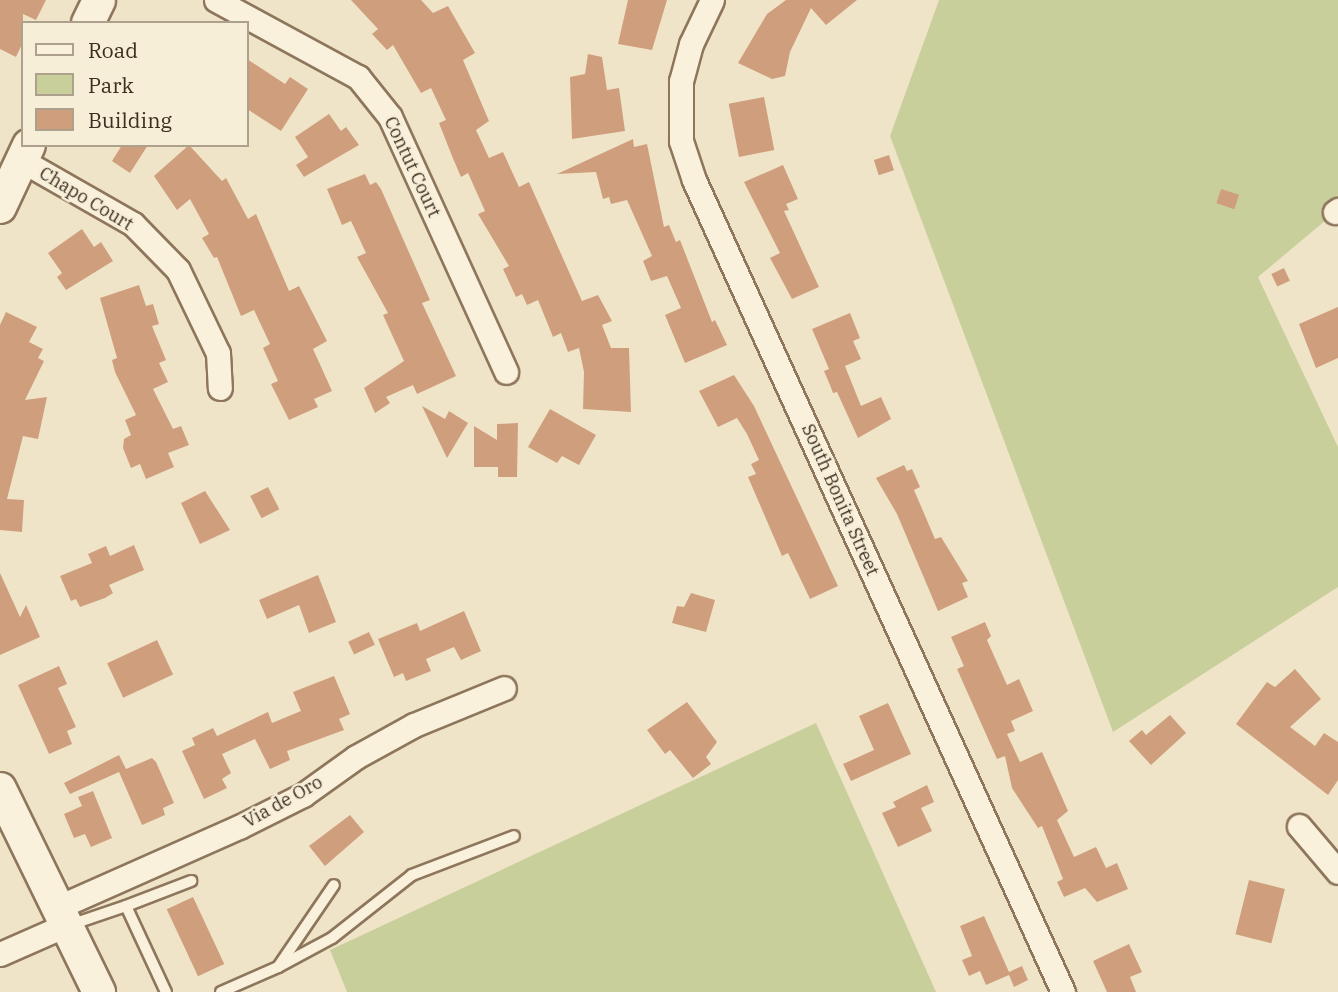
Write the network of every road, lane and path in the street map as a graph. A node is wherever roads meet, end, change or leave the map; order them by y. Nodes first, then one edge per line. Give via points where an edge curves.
1 (99, 0) edge
2 (216, 0) edge
3 (712, 0) edge
4 (89, 21) edge
5 (25, 153) edge
6 (0, 207) edge
7 (506, 372) dead end
8 (220, 388) dead end
9 (504, 688) dead end
10 (2, 797) edge
11 (1299, 825) dead end
12 (514, 836) dead end
13 (1338, 872) edge
14 (191, 881) dead end
15 (334, 886) dead end
16 (126, 906) junction
17 (61, 917) junction
18 (0, 954) edge
19 (278, 967) junction
20 (99, 992) edge
21 (166, 992) edge
22 (221, 992) edge
23 (1063, 992) edge

1 - 4 main road
2 - 7 street, Contut Court via 358,77 390,117
3 - 23 street, South Bonita Street via 691,44 681,81 681,141 694,180
5 - 6 main road
5 - 8 street, Chapo Court via 133,224 178,270 218,353
9 - 17 street, Via de Oro via 414,725 282,806
10 - 17 main road
11 - 13 street
12 - 19 lane via 412,875 332,938
14 - 16 lane
15 - 19 lane
16 - 17 lane
16 - 21 lane
17 - 18 street, Via de Oro
17 - 20 main road
19 - 22 lane

